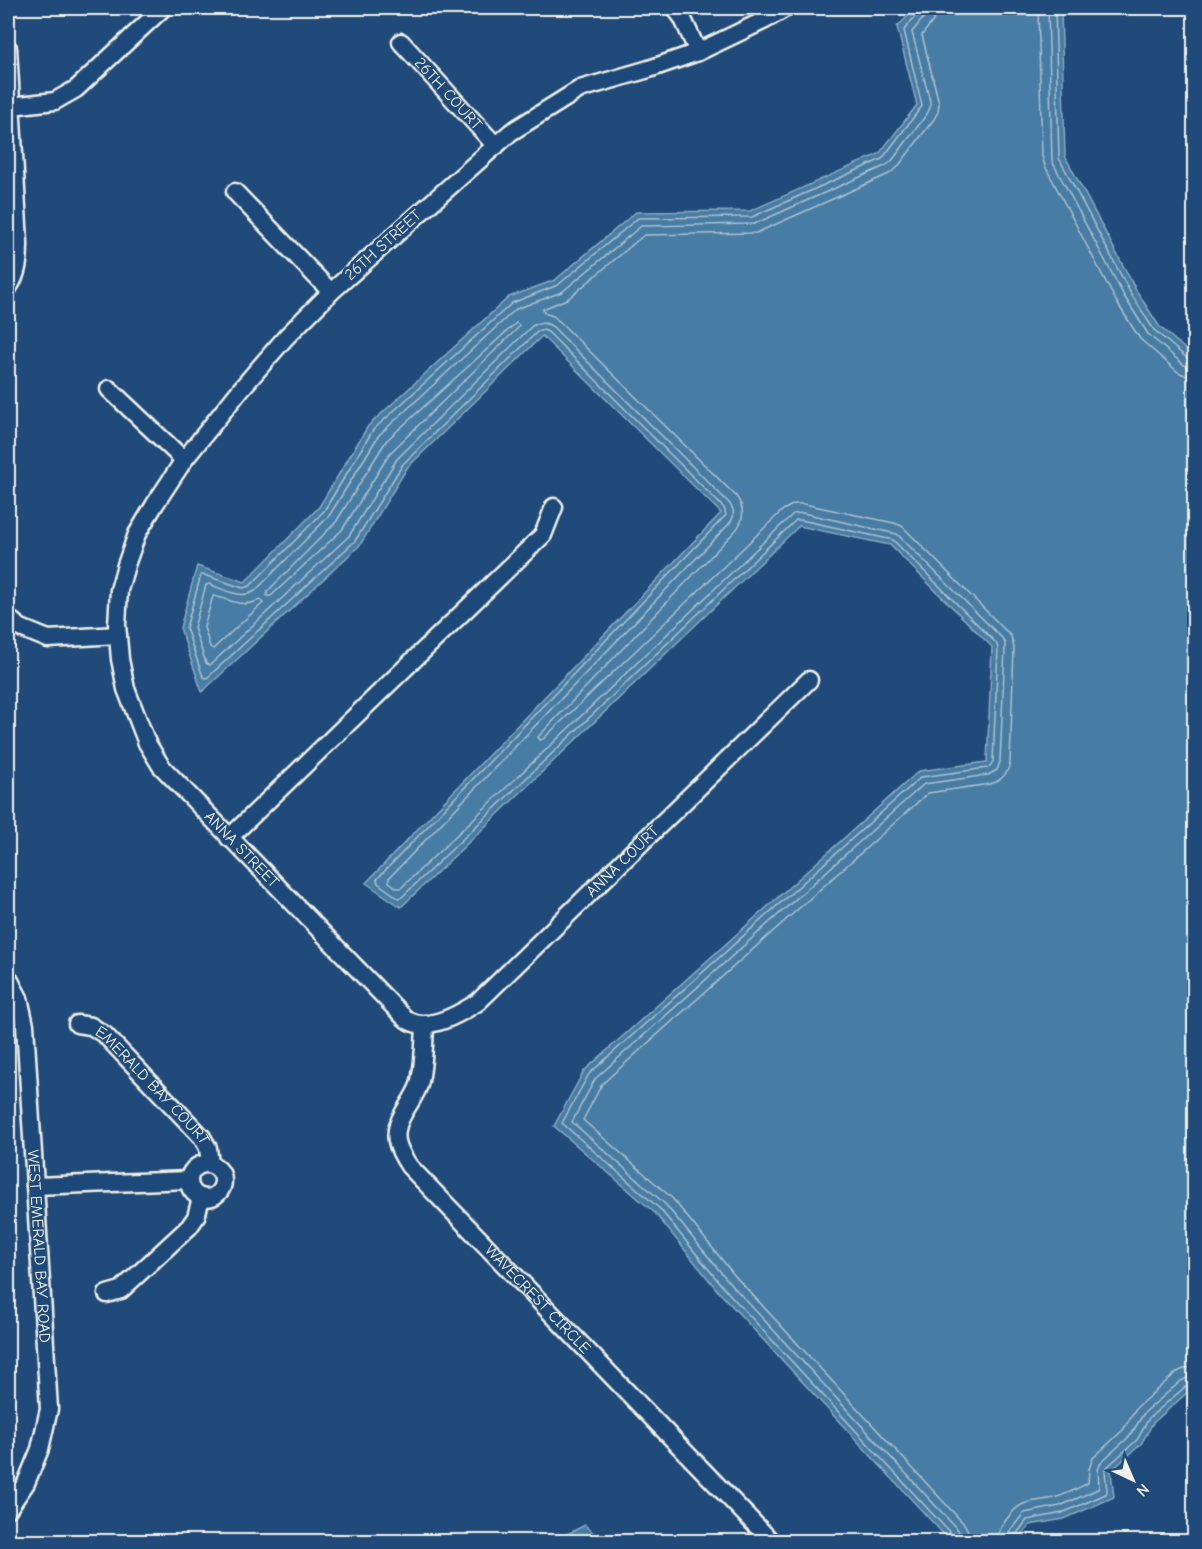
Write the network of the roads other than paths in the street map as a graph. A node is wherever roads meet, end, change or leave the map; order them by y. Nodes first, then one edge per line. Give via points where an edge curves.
1 (163, 8) edge
2 (675, 8) edge
3 (786, 8) edge
4 (401, 42) dead end
5 (8, 48) edge
6 (698, 52) junction
7 (11, 106) junction
8 (496, 146) junction
9 (236, 192) dead end
10 (8, 288) edge
11 (331, 292) junction
12 (109, 389) dead end
13 (184, 460) junction
14 (554, 507) dead end
15 (8, 618) edge
16 (117, 630) junction
17 (809, 680) dead end
18 (229, 838) junction
19 (8, 977) edge
20 (77, 1024) dead end
21 (425, 1024) junction
22 (210, 1164) junction
23 (189, 1180) junction
24 (35, 1186) junction
25 (201, 1198) junction
26 (107, 1294) dead end
27 (8, 1509) edge
28 (772, 1542) edge

1 - 7 street via 76,89 55,101
2 - 6 street
3 - 6 street, 26TH STREET
4 - 8 street, 26TH COURT
5 - 7 street
6 - 8 street, 26TH STREET via 579,89 511,132
7 - 10 street via 19,262
8 - 11 street, 26TH STREET
9 - 11 street
11 - 13 street, 26TH STREET via 286,337
12 - 13 street
13 - 16 street, 26TH STREET via 137,534 119,590
14 - 18 street via 543,535
15 - 16 street via 48,639
16 - 18 street, ANNA STREET via 126,689 147,743 161,766
17 - 21 street, ANNA COURT via 478,1002 459,1014
18 - 21 street, ANNA STREET via 398,1011 409,1021
19 - 24 street, WEST EMERALD BAY ROAD via 19,998 25,1025
20 - 22 street, EMERALD BAY COURT via 91,1026 105,1035 186,1120 208,1148
21 - 28 street, WAVECREST CIRCLE via 418,1089 397,1126 401,1155
22 - 23 street, EMERALD BAY COURT via 194,1169
22 - 25 street, EMERALD BAY COURT via 222,1174 223,1185 213,1198
23 - 24 street
23 - 25 street via 192,1191
24 - 27 street, WEST EMERALD BAY ROAD via 49,1409 40,1449 26,1483
25 - 26 street via 189,1227 121,1290

